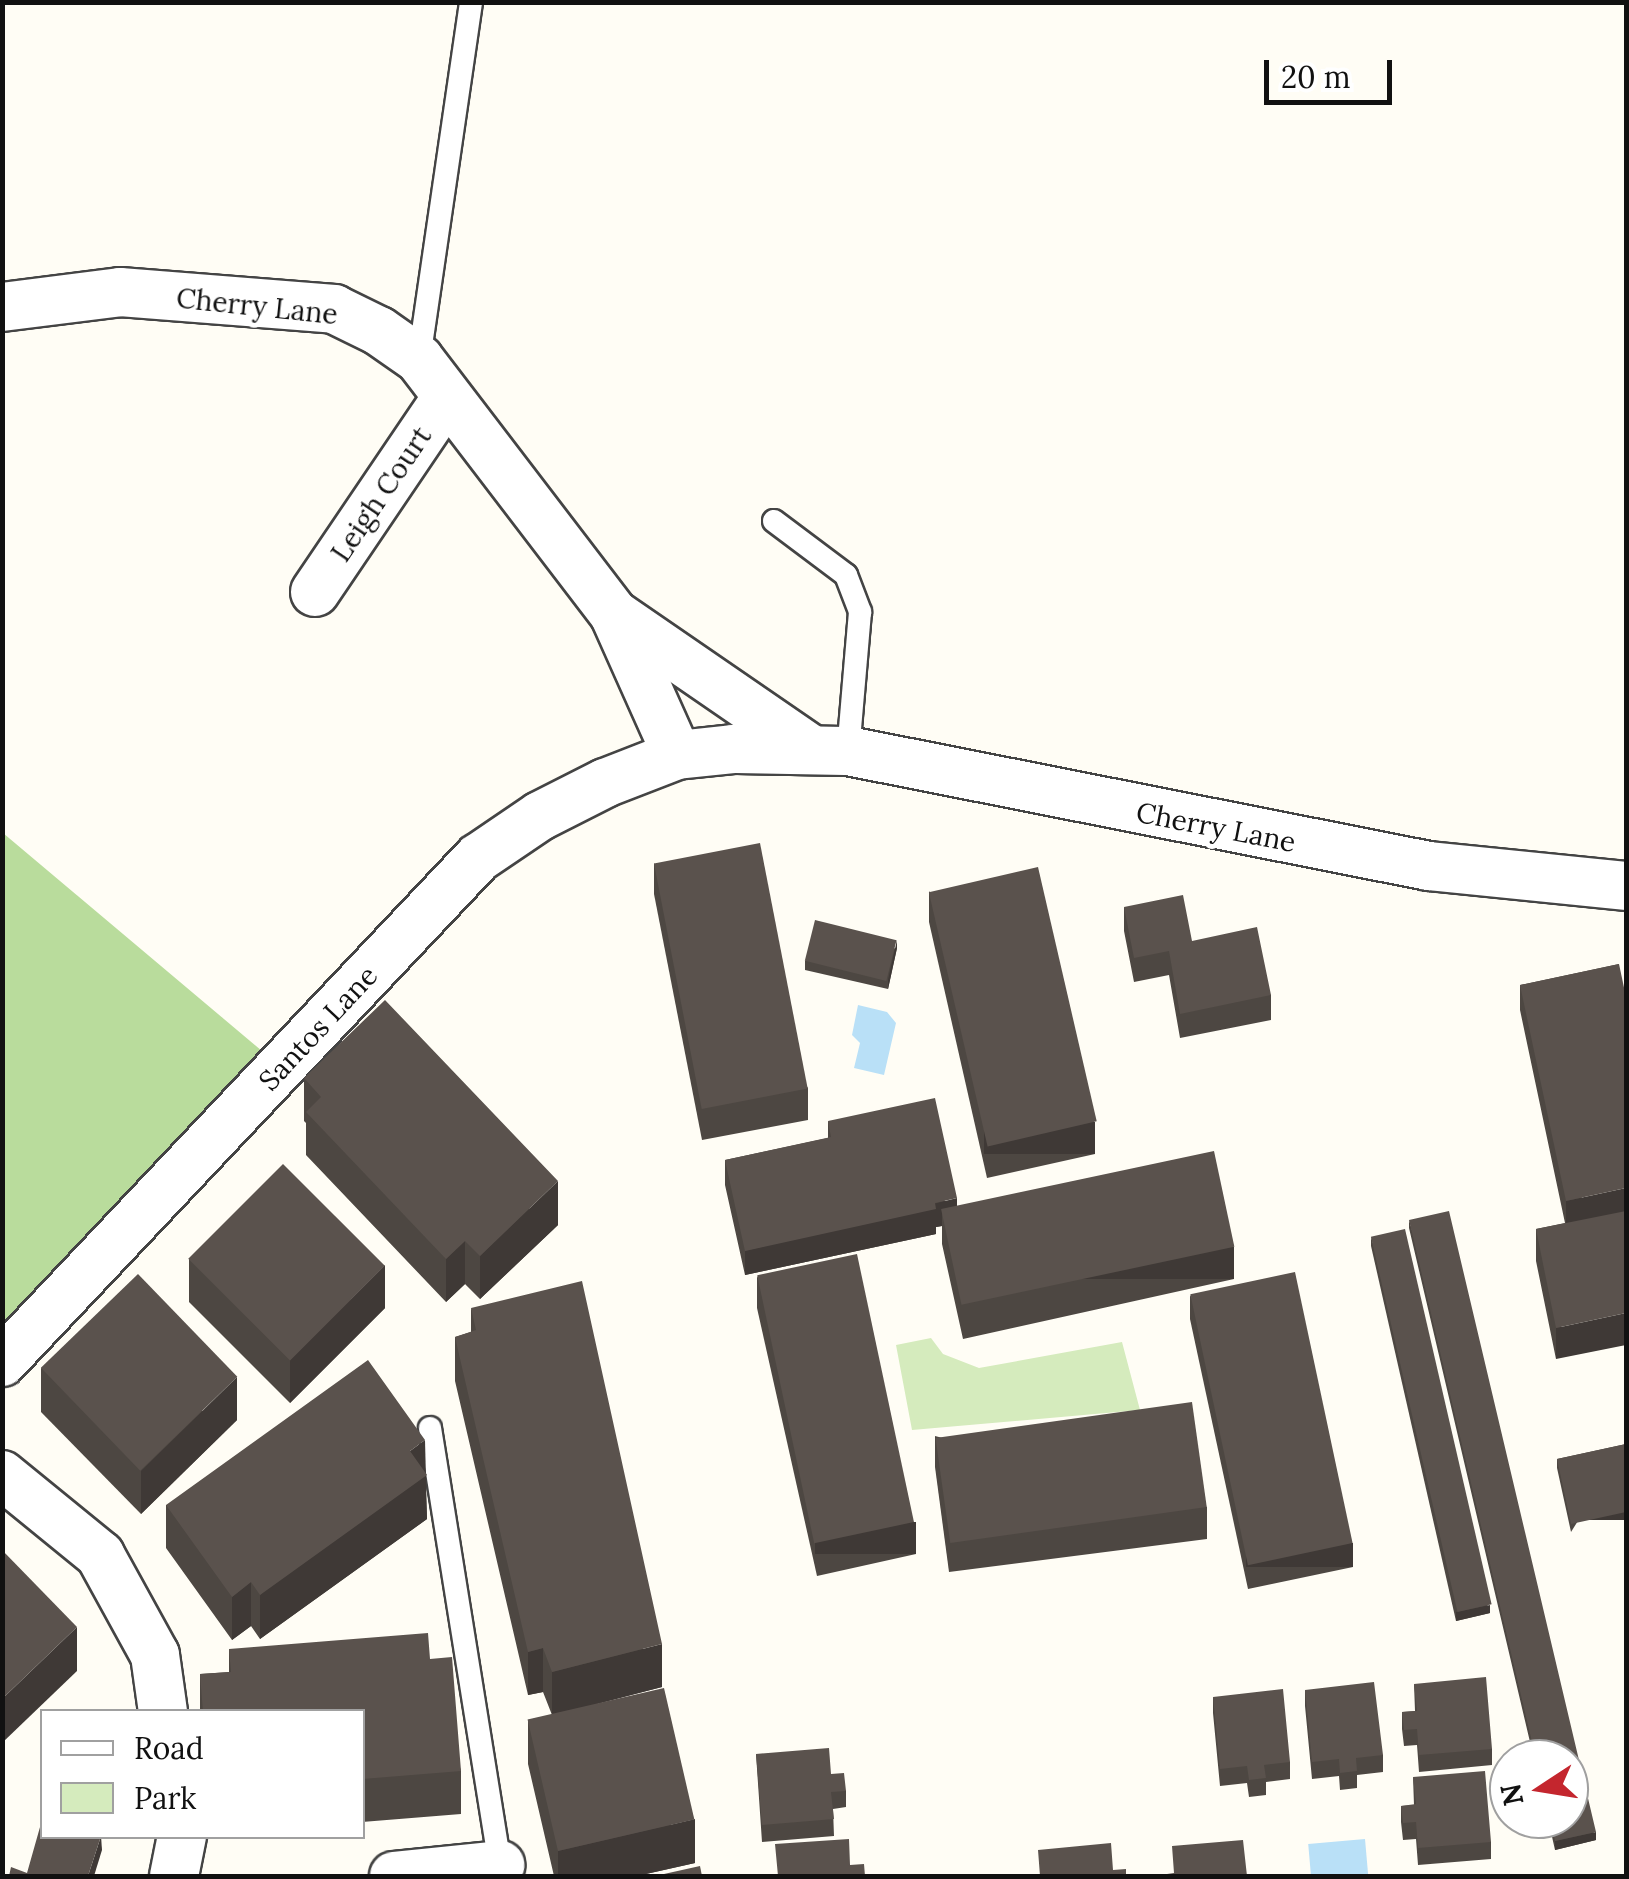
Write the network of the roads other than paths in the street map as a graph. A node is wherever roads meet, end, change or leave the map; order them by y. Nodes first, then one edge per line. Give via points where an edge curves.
1 (470, 2) edge
2 (2, 307) edge
3 (419, 360) junction
4 (447, 397) junction
5 (774, 521) dead end
6 (315, 592) dead end
7 (614, 614) junction
8 (829, 750) junction
9 (678, 755) junction
10 (1626, 886) edge
11 (2, 1362) edge
12 (430, 1428) dead end
13 (2, 1474) edge
14 (163, 1709) edge
15 (181, 1839) edge
16 (500, 1866) joint
17 (174, 1876) edge
18 (394, 1876) edge

1 - 3 lane
2 - 3 street, Cherry Lane via 120,292 334,309 380,330
3 - 4 street, Cherry Lane
4 - 6 street, Leigh Court
4 - 7 street, Cherry Lane
5 - 8 lane via 846,575 860,612
7 - 8 street, Cherry Lane
7 - 9 street, Cherry Lane
8 - 9 street, Cherry Lane
8 - 10 street, Cherry Lane via 1411,863
9 - 11 street, Santos Lane via 540,816 478,858
12 - 16 lane
13 - 14 street via 100,1555 155,1656
15 - 17 street
16 - 18 street

